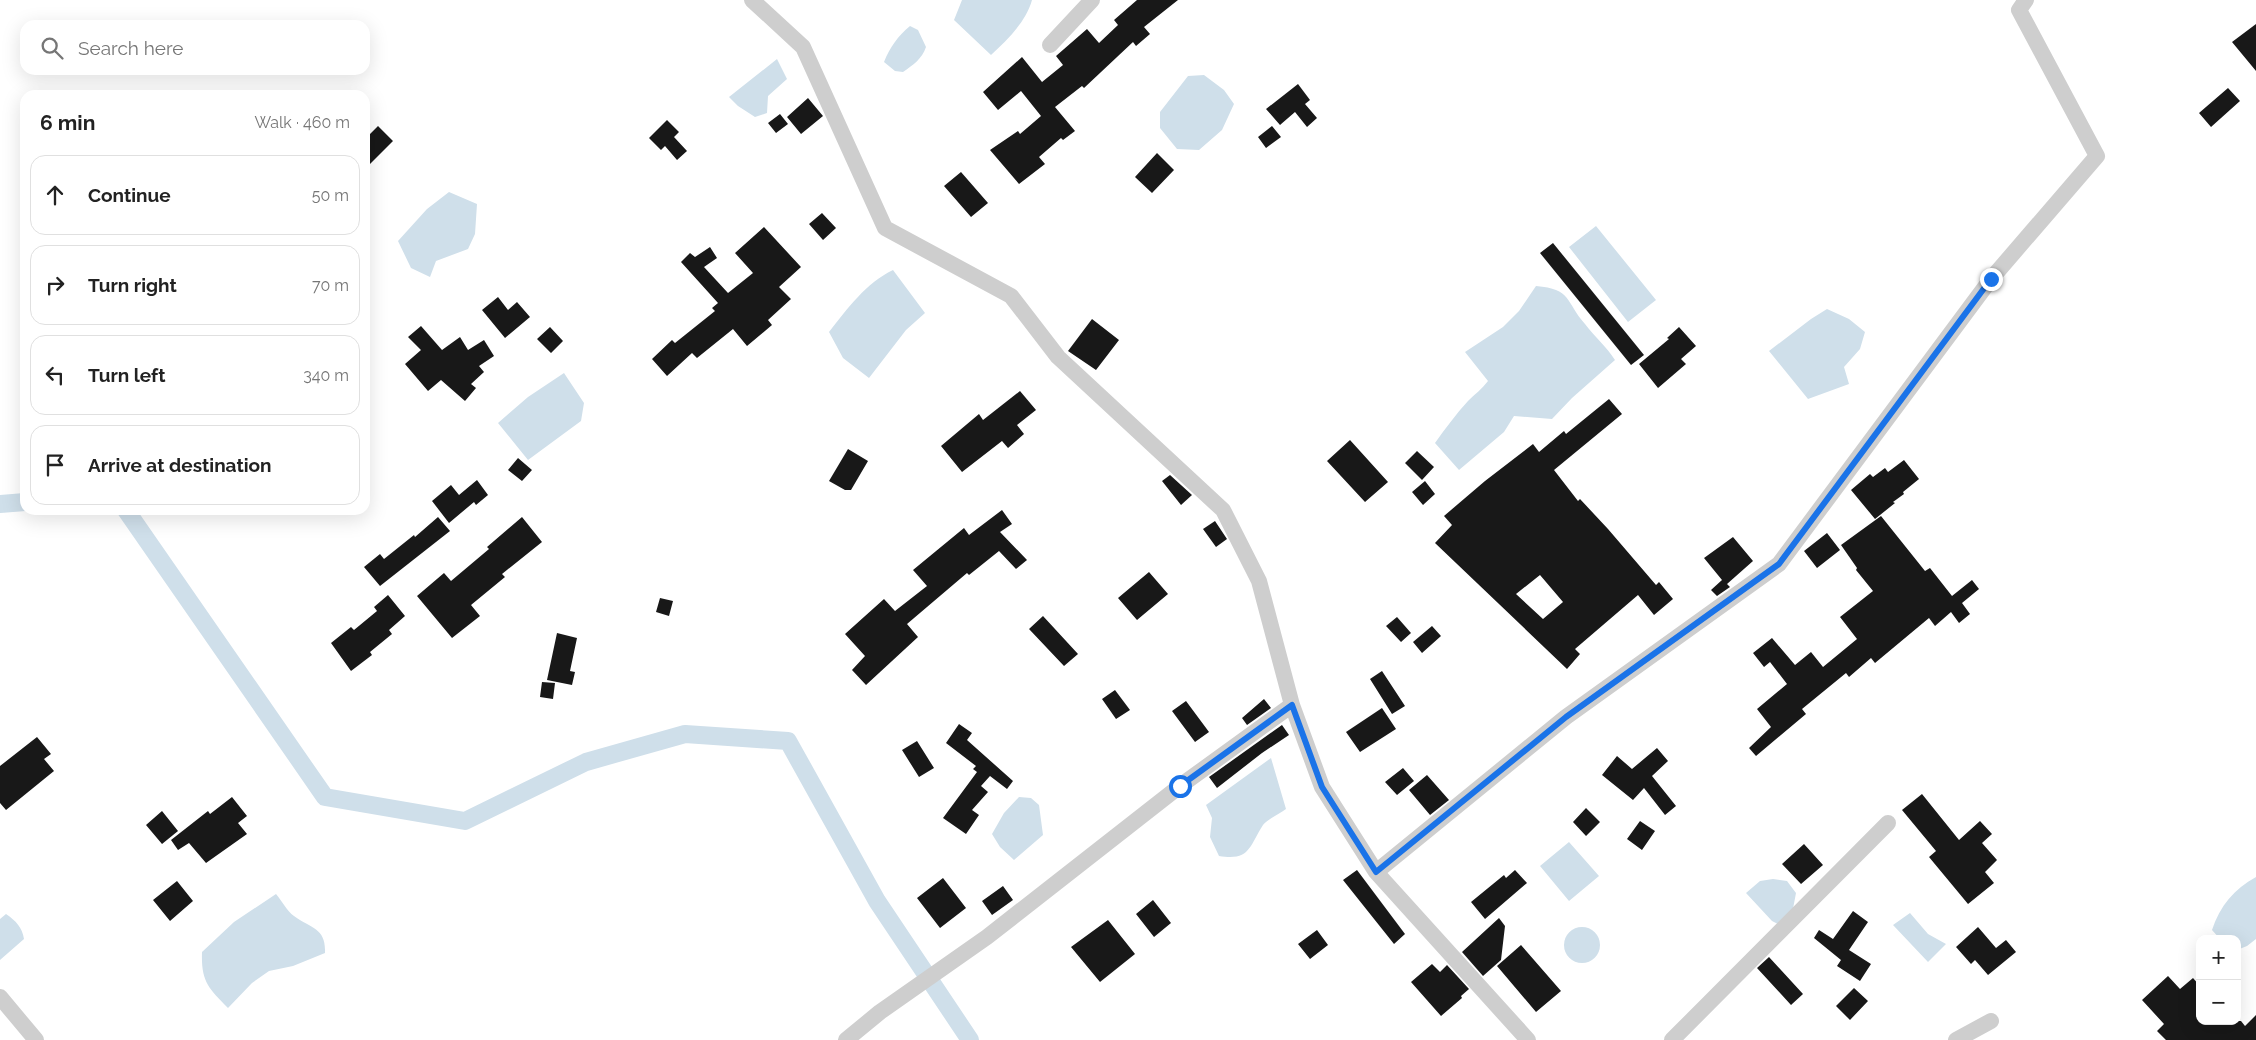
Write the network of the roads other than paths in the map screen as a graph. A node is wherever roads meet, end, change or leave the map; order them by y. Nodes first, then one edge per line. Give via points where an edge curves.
1 (752, 0) edge
2 (1092, 0) edge
3 (2026, 0) edge
4 (1050, 45) dead end
5 (1292, 705) junction
6 (1888, 823) dead end
7 (1376, 872) junction
8 (0, 997) edge
9 (1991, 1021) dead end
10 (36, 1040) edge
11 (846, 1040) edge
12 (1528, 1040) edge
13 (1672, 1040) edge
14 (1956, 1040) edge

1 - 5 street via 803,47 885,228 1010,296 1058,357 1223,510 1258,581
2 - 4 street
3 - 7 street via 2019,10 2097,156 1991,279 1779,564 1566,717
5 - 7 street via 1322,787
5 - 11 street
6 - 13 street
7 - 12 street
8 - 10 street
9 - 14 street

